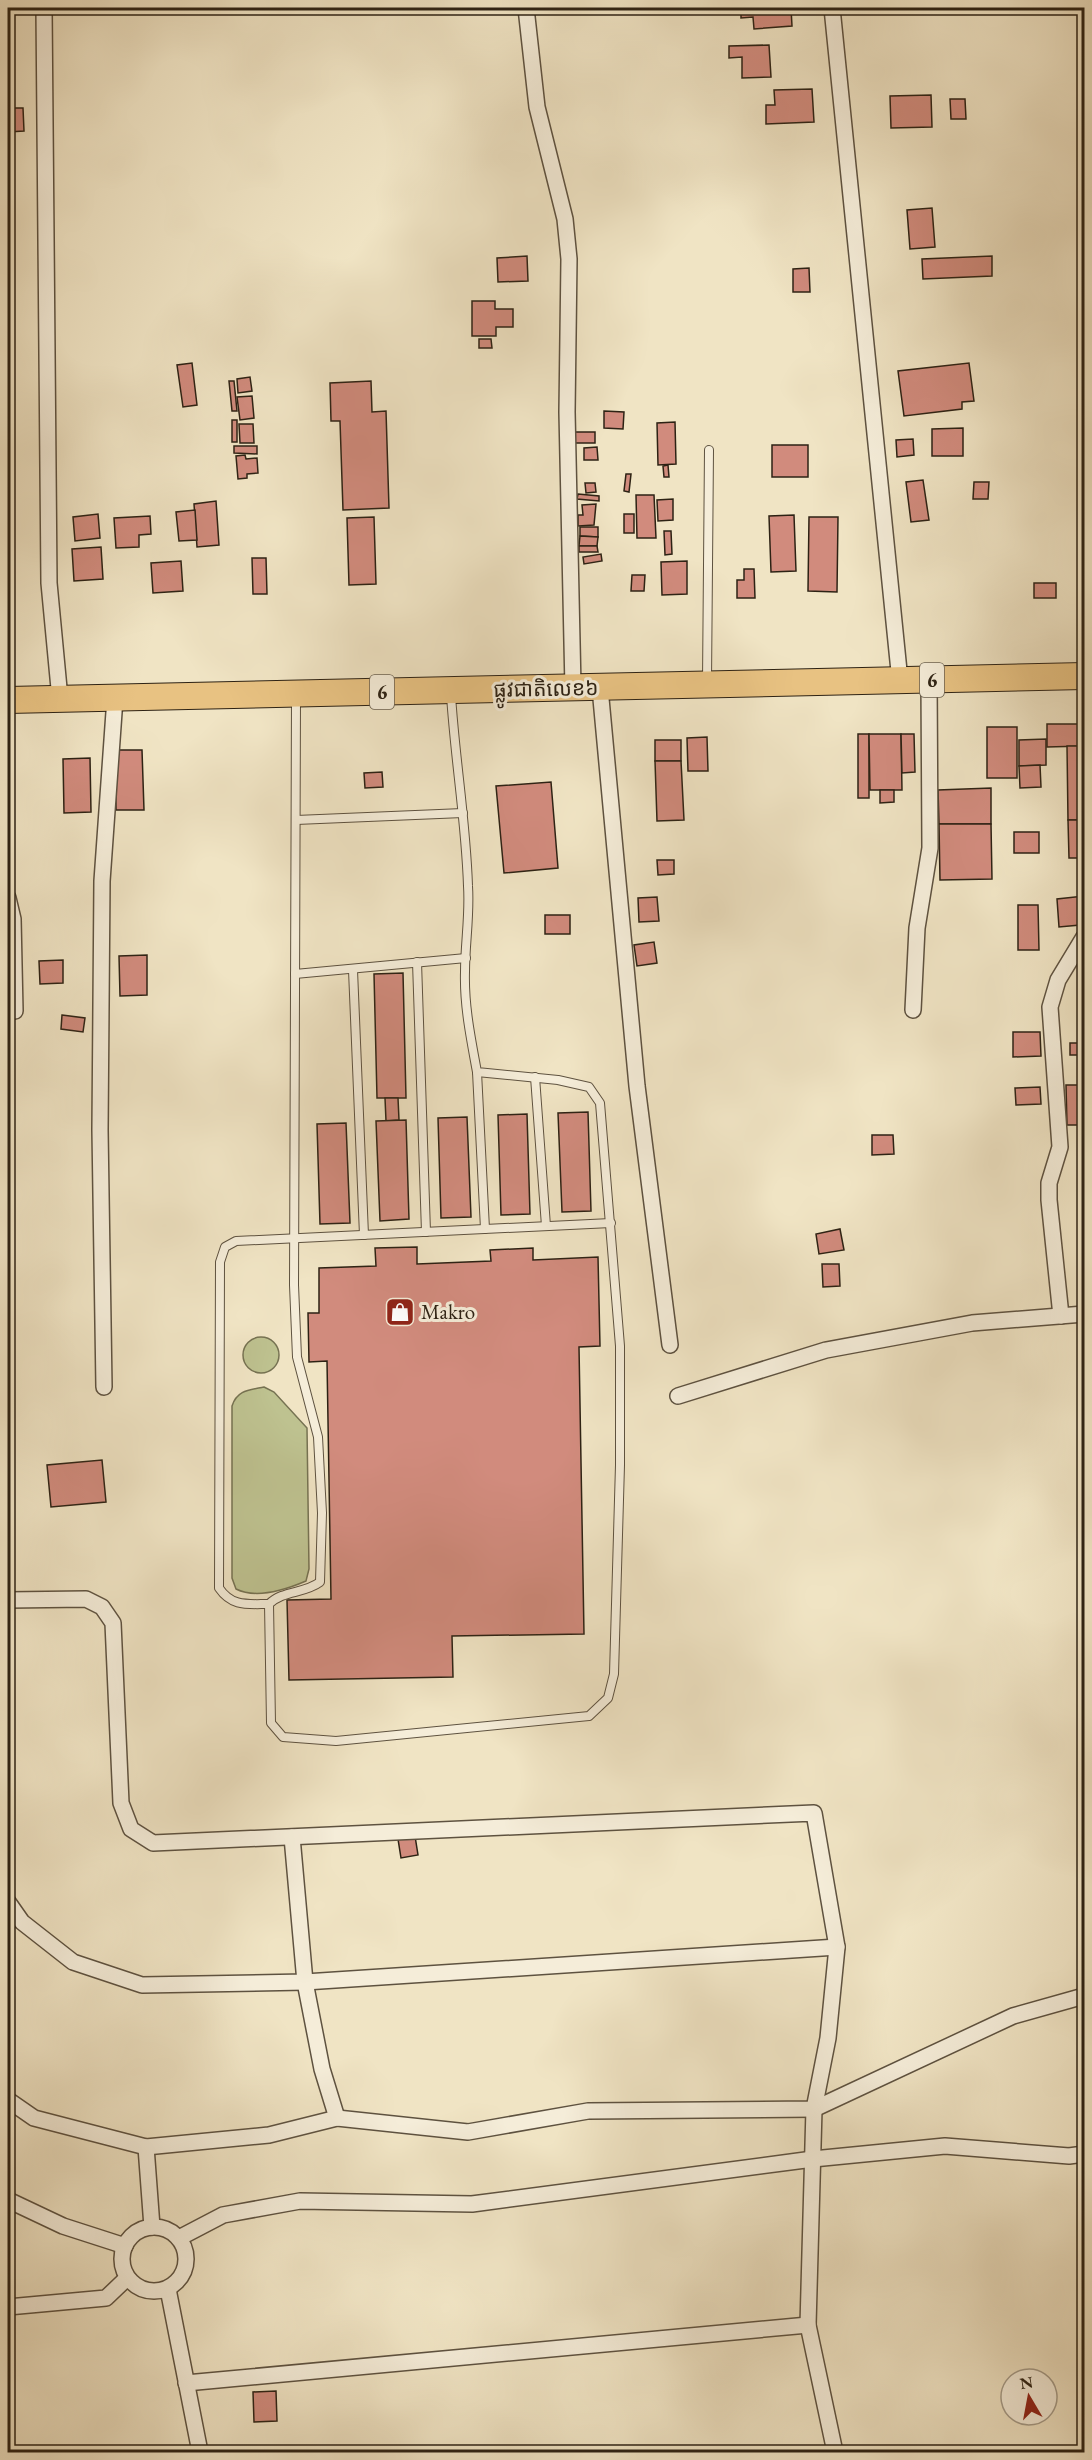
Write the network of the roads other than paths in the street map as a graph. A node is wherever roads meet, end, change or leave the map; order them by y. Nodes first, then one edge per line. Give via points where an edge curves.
1 (44, 8) edge
2 (526, 8) edge
3 (832, 8) edge
4 (709, 450) dead end
5 (1084, 676) edge
6 (930, 680) junction
7 (900, 681) junction
8 (707, 685) junction
9 (573, 688) junction
10 (600, 688) junction
11 (451, 691) junction
12 (296, 694) junction
13 (115, 698) junction
14 (60, 699) junction
15 (8, 700) edge
16 (464, 813) junction
17 (296, 820) junction
18 (8, 898) edge
19 (1084, 937) edge
20 (465, 958) junction
21 (417, 963) junction
22 (353, 970) junction
23 (295, 974) junction
24 (913, 1010) dead end
25 (15, 1011) dead end
26 (477, 1072) junction
27 (535, 1077) junction
28 (611, 1223) junction
29 (546, 1226) junction
30 (484, 1229) junction
31 (426, 1232) junction
32 (364, 1234) junction
33 (294, 1238) junction
34 (1084, 1314) edge
35 (1060, 1316) junction
36 (670, 1345) dead end
37 (104, 1387) dead end
38 (678, 1396) dead end
39 (8, 1600) edge
40 (268, 1604) junction
41 (292, 1837) junction
42 (8, 1902) edge
43 (837, 1947) junction
44 (305, 1982) junction
45 (1084, 1996) edge
46 (8, 2100) edge
47 (814, 2109) junction
48 (337, 2118) junction
49 (146, 2147) junction
50 (1084, 2154) edge
51 (813, 2159) junction
52 (8, 2200) edge
53 (152, 2227) junction
54 (179, 2238) junction
55 (125, 2246) junction
56 (127, 2278) junction
57 (168, 2289) junction
58 (8, 2307) edge
59 (808, 2325) junction
60 (186, 2383) junction
61 (200, 2452) edge
62 (835, 2452) edge

1 - 14 street via 49,583
2 - 9 street via 537,107 565,219 568,259
3 - 7 street
4 - 8 lane
5 - 6 highway, ផ្លូវជាតិលេខ៦ / 6
6 - 7 highway, ផ្លូវជាតិលេខ៦ / 6
6 - 24 street via 930,848 917,928
7 - 8 highway, ផ្លូវជាតិលេខ៦ / 6
8 - 10 highway, ផ្លូវជាតិលេខ៦ / 6
9 - 10 highway, ផ្លូវជាតិលេខ៦ / 6
9 - 11 highway, ផ្លូវជាតិលេខ៦ / 6
10 - 36 street via 635,1064
11 - 12 highway, ផ្លូវជាតិលេខ៦ / 6
11 - 16 lane via 456,769
12 - 13 highway, ផ្លូវជាតិលេខ៦ / 6
12 - 17 lane
13 - 14 highway, ផ្លូវជាតិលេខ៦ / 6
13 - 37 street via 102,881
14 - 15 highway, ផ្លូវជាតិលេខ៦ / 6
16 - 17 lane
16 - 20 lane via 469,902
17 - 23 lane
18 - 25 street via 13,919
19 - 35 street via 1058,980 1050,1007 1060,1147 1049,1182 1049,1200
20 - 21 lane
20 - 26 lane via 469,1027
21 - 22 lane
21 - 31 lane
22 - 23 lane
22 - 32 lane
23 - 33 lane
26 - 27 lane
26 - 30 lane
27 - 28 lane via 589,1087 600,1103
27 - 29 lane
28 - 29 lane
28 - 40 lane via 620,1346 620,1465 614,1674 608,1698 589,1716 336,1741 282,1737 271,1723
29 - 30 lane
30 - 31 lane
31 - 32 lane
32 - 33 lane
33 - 40 lane via 297,1357 318,1437 320,1582 310,1590 276,1597
33 - 40 lane via 236,1241 225,1248 220,1262 219,1588 236,1604
34 - 35 street
35 - 38 street via 972,1323 826,1350
39 - 41 street via 86,1599 102,1607 113,1623 121,1803 131,1829 153,1843
41 - 43 street via 814,1813
41 - 44 street
42 - 44 street via 22,1923 73,1962 142,1985
43 - 44 street
43 - 47 street via 828,2038
44 - 48 street via 322,2069
45 - 47 street via 1013,2016
46 - 49 street via 34,2118
47 - 48 street via 588,2110 468,2132
47 - 51 street
48 - 49 street via 269,2135
49 - 53 street
50 - 51 street via 945,2145
51 - 54 street via 472,2204 300,2201 223,2215
51 - 59 street
52 - 55 street via 63,2226
53 - 54 street via 167,2229
53 - 55 street via 136,2233
54 - 57 street via 187,2257 183,2276
55 - 56 street via 122,2262
56 - 57 street via 145,2291
56 - 58 street via 106,2298
57 - 60 street
59 - 60 street
59 - 62 street
60 - 61 street

